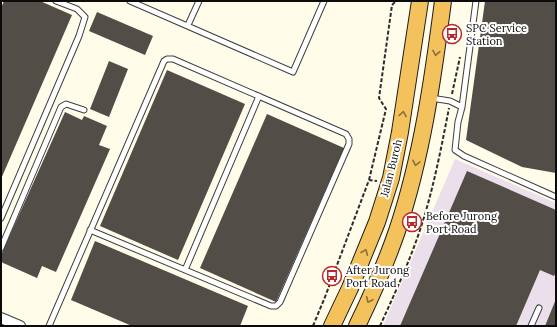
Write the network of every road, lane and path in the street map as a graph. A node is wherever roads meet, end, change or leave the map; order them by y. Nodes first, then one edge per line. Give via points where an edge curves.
1 (56, 1) edge
2 (130, 1) edge
3 (199, 1) edge
4 (324, 1) edge
5 (396, 1) edge
6 (420, 1) edge
7 (443, 1) edge
8 (476, 1) edge
9 (188, 25) junction
10 (461, 55) dead end
11 (259, 96) junction
12 (428, 98) junction
13 (450, 101) junction
14 (462, 107) junction
15 (84, 110) dead end
16 (369, 180) junction
17 (389, 183) junction
18 (556, 197) edge
19 (1, 218) edge
20 (90, 230) junction
21 (1, 248) edge
22 (184, 270) junction
23 (539, 308) dead end
24 (1, 318) edge
25 (20, 326) edge
26 (49, 326) edge
27 (313, 326) edge
28 (332, 326) edge
29 (357, 326) edge
30 (380, 326) edge
31 (531, 326) edge

1 - 19 lane via 77,9 85,17
2 - 9 lane
3 - 9 lane
4 - 9 lane via 293,72
5 - 16 path via 392,5 378,98 386,109
17 -> 6 highway, Jalan Buroh via 400,132
7 -> 12 highway, Jalan Buroh
8 - 14 lane
10 - 13 path
11 - 20 lane via 173,59 164,61
11 - 22 lane
11 - 22 lane via 346,134 349,144 280,302 276,306
12 - 13 lane
12 -> 29 highway, Jalan Buroh via 422,137 398,230 382,273
13 - 14 lane
13 - 30 path via 439,162 420,230
14 - 18 lane via 455,150
15 - 21 lane via 66,104 62,106
16 - 17 path
16 - 27 path
28 -> 17 highway, Jalan Buroh via 377,222
20 - 22 lane
20 - 26 lane
23 - 31 lane
24 - 25 street

